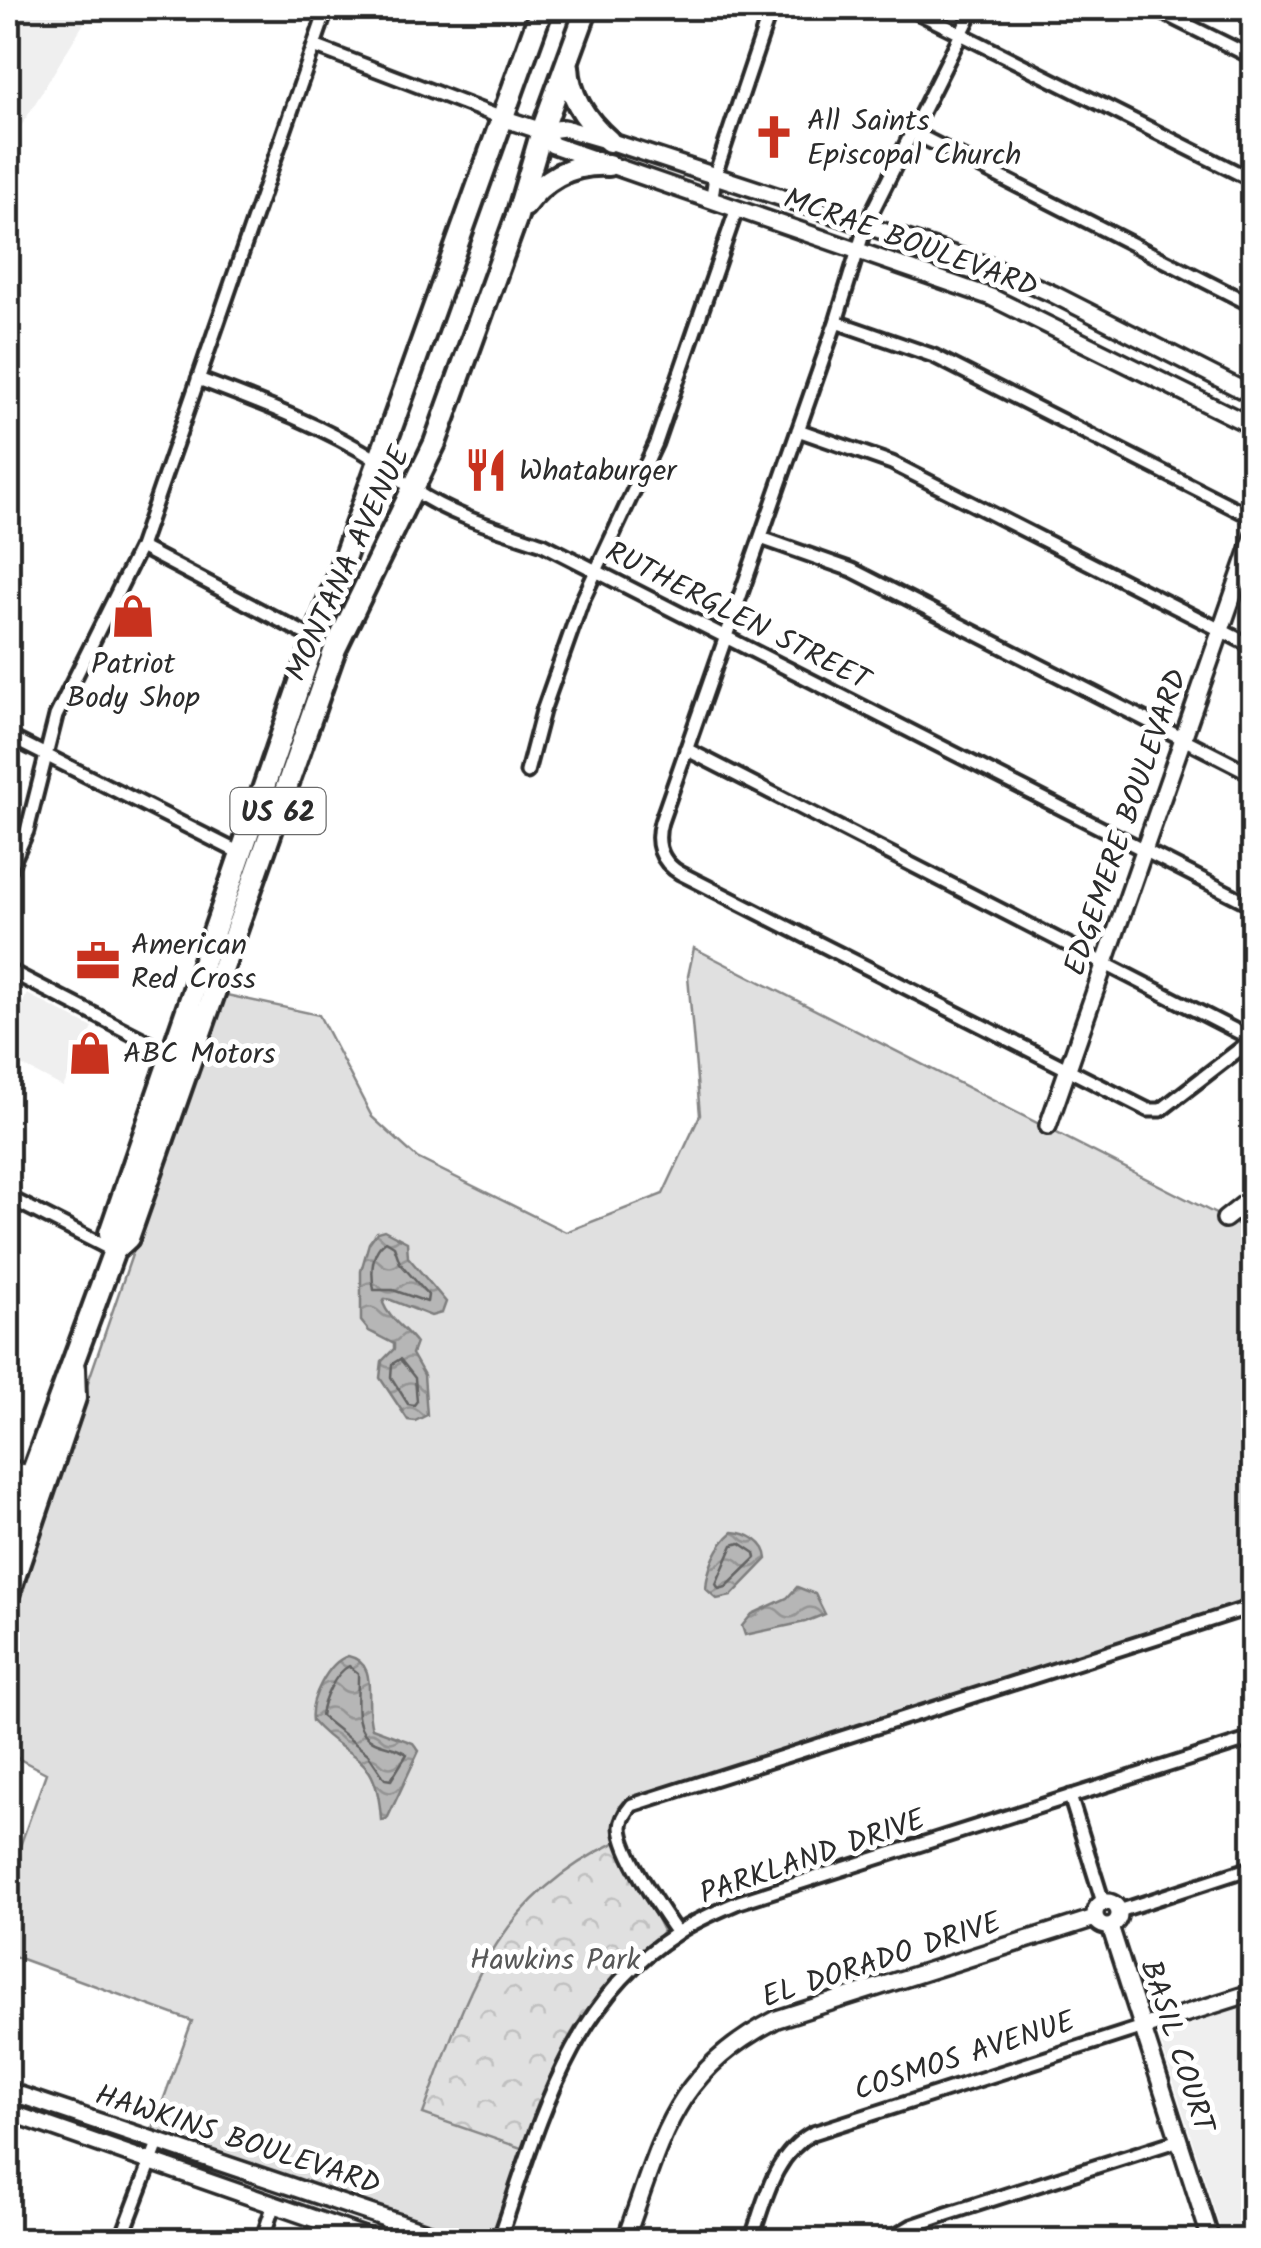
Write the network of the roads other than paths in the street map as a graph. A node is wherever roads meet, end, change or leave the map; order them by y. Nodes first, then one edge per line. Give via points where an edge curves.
1 (327, 8) edge
2 (542, 8) edge
3 (586, 8) edge
4 (771, 8) edge
5 (909, 8) edge
6 (974, 8) edge
7 (1154, 8) edge
8 (961, 34) junction
9 (314, 46) junction
10 (1254, 58) edge
11 (568, 62) junction
12 (502, 118) junction
13 (542, 132) junction
14 (912, 132) junction
15 (609, 141) junction
16 (608, 165) junction
17 (715, 175) junction
18 (1254, 181) edge
19 (712, 198) junction
20 (737, 208) junction
21 (518, 216) junction
22 (866, 224) junction
23 (858, 250) junction
24 (1254, 306) edge
25 (836, 322) junction
26 (198, 379) junction
27 (1254, 396) edge
28 (1254, 427) edge
29 (798, 430) junction
30 (381, 462) junction
31 (412, 490) junction
32 (1254, 518) edge
33 (1254, 536) edge
34 (760, 538) junction
35 (140, 547) junction
36 (595, 570) junction
37 (1221, 630) junction
38 (726, 636) junction
39 (315, 639) junction
40 (1254, 647) edge
41 (8, 736) edge
42 (1184, 739) junction
43 (686, 749) junction
44 (46, 755) junction
45 (528, 772) dead end
46 (1254, 775) edge
47 (1145, 850) junction
48 (242, 854) junction
49 (8, 873) edge
50 (1254, 906) edge
51 (1106, 962) junction
52 (8, 970) edge
53 (1253, 1038) edge
54 (180, 1058) junction
55 (1068, 1071) junction
56 (1048, 1126) dead end
57 (1254, 1196) edge
58 (8, 1197) edge
59 (1225, 1219) dead end
60 (114, 1251) junction
61 (74, 1370) junction
62 (8, 1466) edge
63 (35, 1474) junction
64 (8, 1539) edge
65 (8, 1568) edge
66 (8, 1595) edge
67 (1254, 1606) edge
68 (1254, 1738) edge
69 (1070, 1796) junction
70 (1254, 1867) edge
71 (1103, 1902) junction
72 (1119, 1910) junction
73 (1103, 1922) junction
74 (677, 1932) junction
75 (1254, 1992) edge
76 (1143, 2027) junction
77 (8, 2091) edge
78 (8, 2112) edge
79 (1179, 2140) junction
80 (158, 2143) junction
81 (151, 2161) junction
82 (274, 2204) junction
83 (391, 2219) junction
84 (121, 2240) edge
85 (262, 2240) edge
86 (379, 2240) edge
87 (450, 2240) edge
88 (500, 2240) edge
89 (625, 2240) edge
90 (751, 2240) edge
91 (888, 2240) edge
92 (1210, 2240) edge

1 - 9 street
2 - 12 highway, MONTANA AVENUE / US 62
3 - 11 highway, MONTANA AVENUE / US 62
4 - 17 street
5 - 8 street
6 - 8 street
7 - 10 street
8 - 14 street
8 - 18 street
9 - 12 street
9 - 26 street
11 - 13 highway, MONTANA AVENUE / US 62
11 - 15 highway via 578,105
12 - 13 main road, MCRAE BOULEVARD
12 - 30 highway, MONTANA AVENUE / US 62
13 - 15 main road, MCRAE BOULEVARD via 564,128
13 - 16 main road, MCRAE BOULEVARD via 553,145
13 - 21 highway, MONTANA AVENUE / US 62
14 - 22 street
14 - 24 street
15 - 17 main road, MCRAE BOULEVARD
16 - 19 main road, MCRAE BOULEVARD
16 - 21 highway via 579,166 554,177
17 - 19 street
17 - 22 main road, MCRAE BOULEVARD
19 - 20 main road, MCRAE BOULEVARD
20 - 23 main road, MCRAE BOULEVARD
20 - 36 street via 656,443
21 - 31 highway, MONTANA AVENUE / US 62
22 - 23 street
22 - 27 main road, MCRAE BOULEVARD via 1024,280
23 - 25 street
23 - 28 main road, MCRAE BOULEVARD via 1022,311
25 - 29 street
25 - 32 street via 934,356
26 - 30 street, RUTHERGLEN STREET
26 - 35 street
29 - 34 street
29 - 37 street via 892,462
30 - 31 street, RUTHERGLEN STREET
30 - 39 highway, MONTANA AVENUE / US 62
31 - 36 street, RUTHERGLEN STREET
31 - 54 highway, MONTANA AVENUE / US 62 via 335,649
33 - 37 main road, EDGEMERE BOULEVARD
34 - 38 street
34 - 42 street via 852,570
35 - 39 street
35 - 44 street via 67,688
36 - 38 street, RUTHERGLEN STREET
36 - 45 street
37 - 40 street
37 - 42 main road, EDGEMERE BOULEVARD
38 - 43 street
38 - 47 street, RUTHERGLEN STREET
39 - 48 highway, MONTANA AVENUE / US 62
41 - 44 street
42 - 46 street
42 - 47 main road, EDGEMERE BOULEVARD
43 - 51 street
43 - 55 street via 658,833 662,855 680,873
44 - 48 street
44 - 49 street
47 - 50 street, RUTHERGLEN STREET
47 - 51 main road, EDGEMERE BOULEVARD
48 - 54 highway, MONTANA AVENUE / US 62
51 - 53 street
51 - 55 main road, EDGEMERE BOULEVARD
52 - 54 street
53 - 55 street via 1162,1110
54 - 60 highway, MONTANA AVENUE / US 62 via 128,1238
55 - 56 main road, EDGEMERE BOULEVARD
57 - 59 main road
58 - 60 street
60 - 61 highway, MONTANA AVENUE / US 62
61 - 63 highway
61 - 66 highway, MONTANA AVENUE / US 62 via 76,1398
62 - 63 street
63 - 64 highway
63 - 65 highway
67 - 74 street via 632,1806 622,1821 624,1838
68 - 69 street, PARKLAND DRIVE
69 - 71 street
69 - 74 street, PARKLAND DRIVE via 739,1902
70 - 72 street
71 - 72 main road
71 - 73 main road via 1096,1909
72 - 73 main road via 1118,1920
73 - 76 main road, BASIL COURT
73 - 89 main road, EL DORADO DRIVE via 776,2019 736,2043 706,2067 678,2104
74 - 88 street, PARKLAND DRIVE via 610,1992 578,2036 555,2082
75 - 76 main road, COSMOS AVENUE
76 - 79 main road, BASIL COURT
76 - 90 street, COSMOS AVENUE via 813,2133 774,2174
77 - 80 main road, HAWKINS BOULEVARD
78 - 81 main road, HAWKINS BOULEVARD
79 - 91 street via 912,2226
79 - 92 main road, BASIL COURT
80 - 81 street
80 - 83 main road, HAWKINS BOULEVARD
81 - 82 main road, HAWKINS BOULEVARD
81 - 84 street
82 - 85 street
82 - 86 main road, HAWKINS BOULEVARD
83 - 86 street
83 - 87 main road, HAWKINS BOULEVARD

